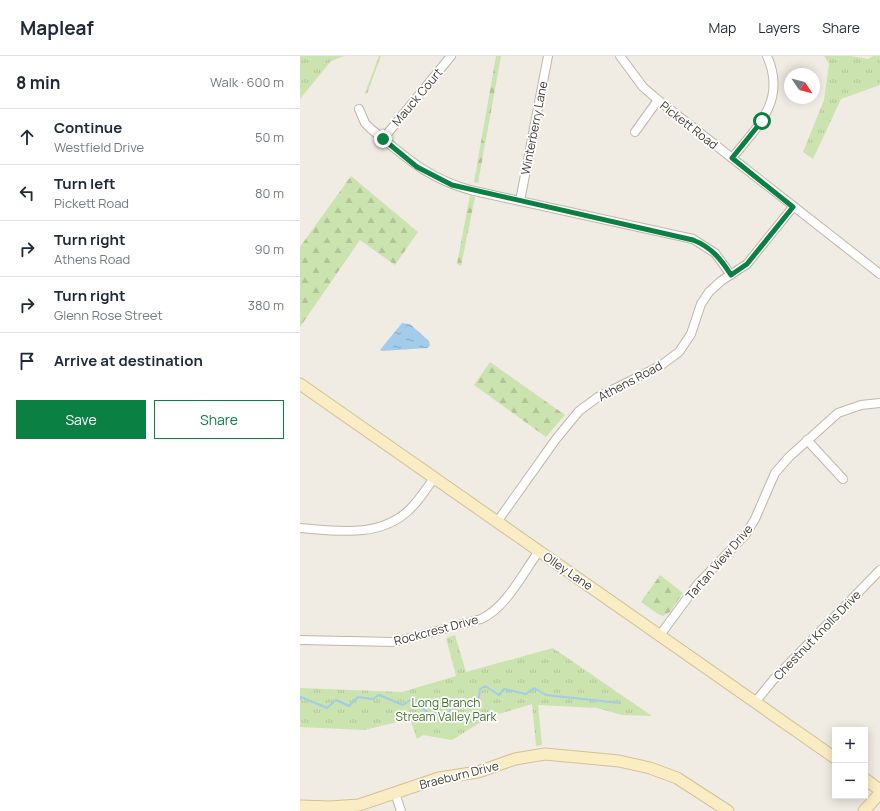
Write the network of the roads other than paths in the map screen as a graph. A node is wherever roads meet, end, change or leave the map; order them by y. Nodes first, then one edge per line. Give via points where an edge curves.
1 (451, 56) edge
2 (548, 56) edge
3 (620, 56) edge
4 (767, 56) edge
5 (658, 100) junction
6 (359, 109) dead end
7 (635, 132) dead end
8 (383, 139) junction
9 (732, 158) junction
10 (520, 201) junction
11 (793, 207) junction
12 (880, 274) edge
13 (731, 275) junction
14 (300, 384) edge
15 (880, 403) edge
16 (807, 440) junction
17 (434, 478) junction
18 (843, 479) dead end
19 (497, 522) junction
20 (300, 528) edge
21 (539, 551) junction
22 (880, 570) edge
23 (660, 635) junction
24 (300, 640) edge
25 (756, 701) junction
26 (832, 756) edge
27 (868, 781) edge
28 (880, 790) edge
29 (395, 793) junction
30 (880, 793) edge
31 (300, 806) edge
32 (401, 811) edge
33 (728, 811) edge
34 (864, 811) edge

1 - 8 street, Mauck Court
2 - 10 street, Winterberry Lane
3 - 5 street, Pickett Road via 643,87
4 - 9 street via 773,76 771,102 765,116
5 - 7 street
5 - 9 street, Pickett Road
6 - 8 street via 365,123
8 - 10 street via 417,167 441,181
9 - 11 street, Pickett Road
10 - 13 street via 693,240 715,253
11 - 12 street, Pickett Road
11 - 13 street, Athens Road via 747,264
13 - 19 street, Athens Road via 715,286 704,299 691,334 679,352 660,366 598,397 571,420
14 - 17 main road, Olley Lane
15 - 16 street, Tartan View Drive via 861,405 838,413
16 - 18 street
16 - 23 street, Tartan View Drive via 775,473 746,534 697,585
17 - 19 main road, Olley Lane
17 - 20 street via 410,509 388,525 363,530
19 - 21 main road, Olley Lane
21 - 23 main road, Olley Lane
21 - 24 street, Rockcrest Drive via 501,604 480,619 395,642
22 - 25 street, Chestnut Knolls Drive via 774,679
23 - 25 main road, Olley Lane
25 - 26 main road, Olley Lane
27 - 28 main road
29 - 31 main road, Braeburn Drive via 349,806
29 - 32 street
29 - 33 main road, Braeburn Drive via 439,778 478,772 525,756 557,754 619,760 650,768 677,778
30 - 34 main road

